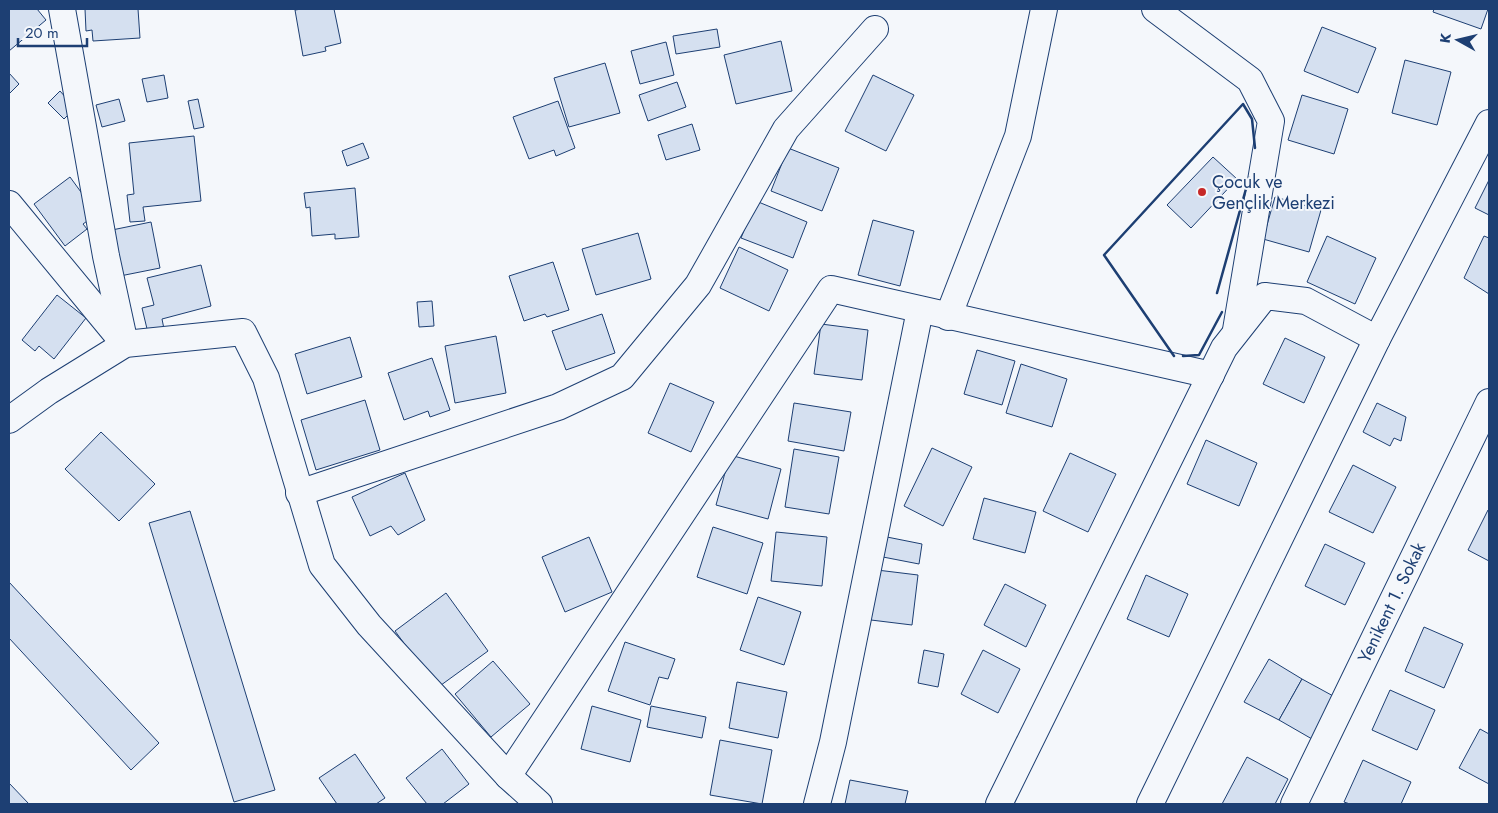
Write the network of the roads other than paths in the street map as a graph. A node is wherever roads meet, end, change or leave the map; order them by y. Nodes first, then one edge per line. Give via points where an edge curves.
1 (62, 9) edge
2 (1044, 9) edge
3 (1155, 9) edge
4 (875, 29) dead end
5 (1489, 123) edge
6 (9, 204) edge
7 (920, 310) junction
8 (948, 317) junction
9 (1236, 333) junction
10 (1377, 339) junction
11 (125, 344) junction
12 (1211, 375) junction
13 (1489, 402) edge
14 (9, 420) edge
15 (299, 493) junction
16 (508, 776) junction
17 (539, 804) edge
18 (817, 804) edge
19 (999, 804) edge
20 (1152, 804) edge
21 (1294, 804) edge

1 - 11 street
2 - 8 street via 1018,136
3 - 9 street via 1250,80 1271,121
4 - 15 street via 786,130 698,285 622,377 558,408
5 - 10 street
6 - 11 street
7 - 8 street
7 - 16 street via 831,289
7 - 18 street via 833,742
8 - 12 street
9 - 10 street via 1265,296 1306,301
9 - 12 street via 1224,348
10 - 20 street
11 - 14 street
11 - 15 street via 243,332 266,378
12 - 19 street
13 - 21 street, Yenikent 1. Sokak
15 - 16 street via 322,565 369,625
16 - 17 street

